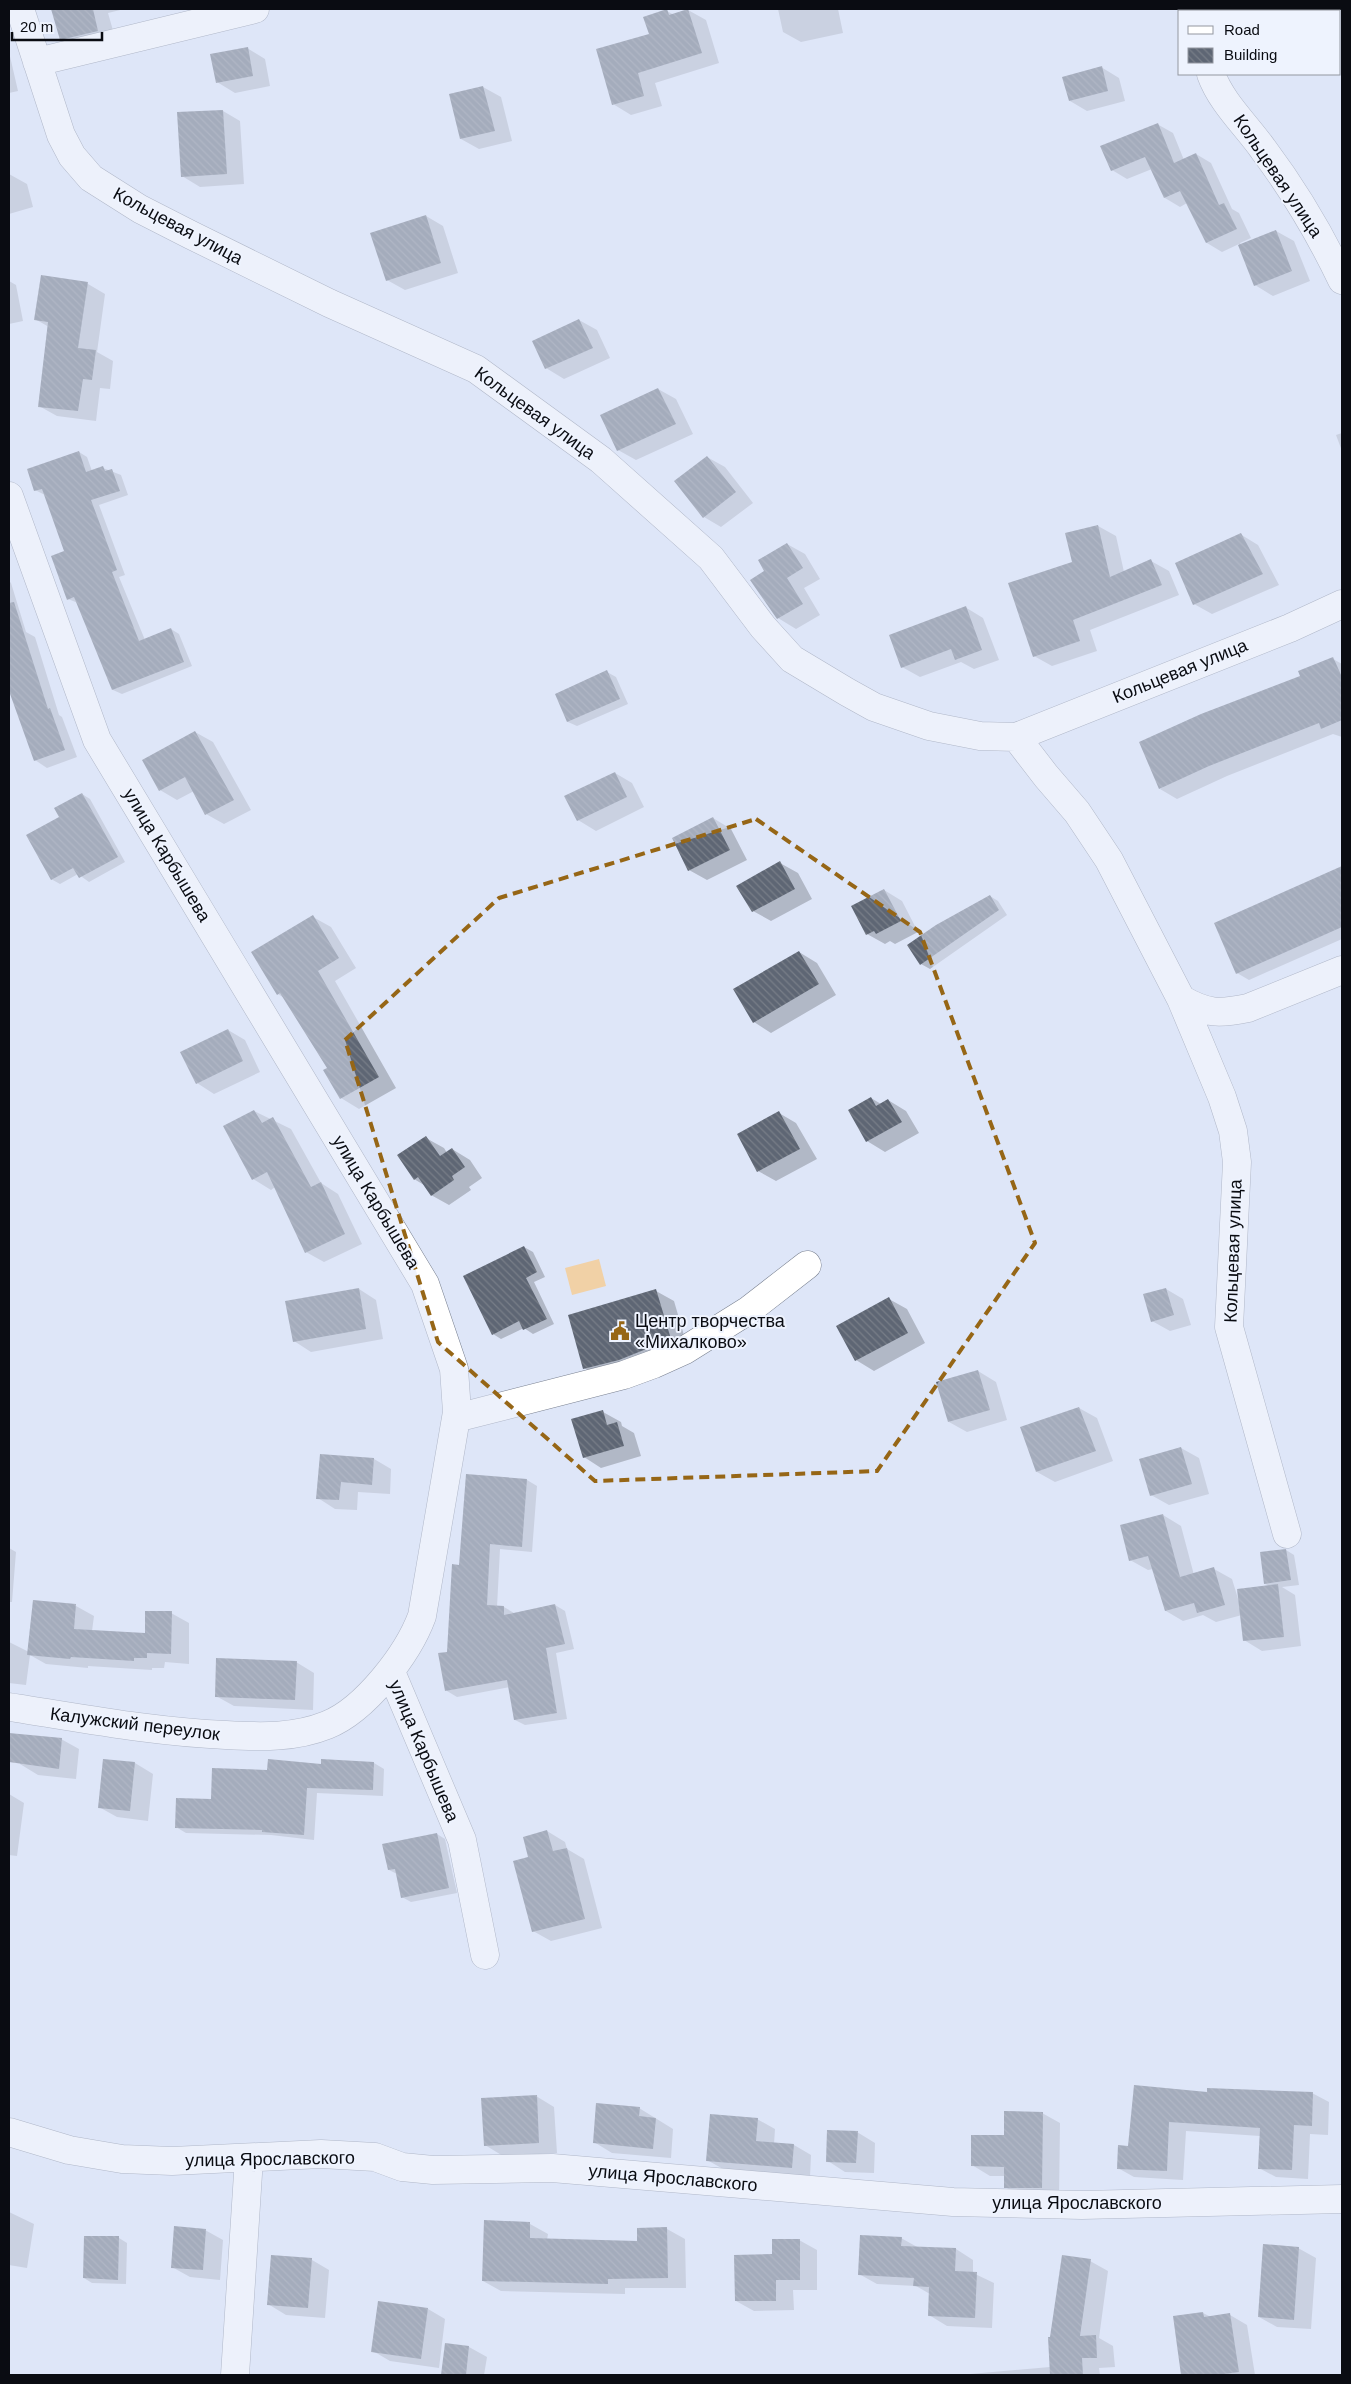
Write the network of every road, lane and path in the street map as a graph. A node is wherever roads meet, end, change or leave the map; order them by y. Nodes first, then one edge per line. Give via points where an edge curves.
1 (20, 9) edge
2 (255, 9) edge
3 (37, 62) junction
4 (1211, 75) edge
5 (1342, 280) edge
6 (9, 496) edge
7 (17, 549) edge
8 (1342, 604) edge
9 (1016, 737) junction
10 (1342, 970) edge
11 (1181, 999) junction
12 (806, 1265) dead end
13 (456, 1418) junction
14 (1287, 1534) dead end
15 (391, 1672) junction
16 (9, 1707) edge
17 (485, 1955) dead end
18 (9, 2132) edge
19 (249, 2158) junction
20 (1342, 2199) edge
21 (235, 2375) edge

1 - 3 street, Кольцевая улица
2 - 3 street
3 - 9 street, Кольцевая улица via 61,135 72,156 92,178 190,235 329,303 476,369 600,460 711,558 763,627 792,659 874,707 929,726 980,736
4 - 5 street, Кольцевая улица via 1220,94 1264,150 1322,240
6 - 7 street, улица Карбышева
7 - 13 street, улица Карбышева via 97,740 425,1284 454,1369
8 - 9 street, Кольцевая улица via 1290,628
9 - 11 street, Кольцевая улица via 1077,812 1109,860
10 - 11 street via 1232,1012 1201,1010
11 - 14 street, Кольцевая улица via 1222,1097 1232,1131 1237,1162 1229,1327
12 - 13 street via 749,1310 685,1350 654,1364 624,1375
13 - 15 street, улица Карбышева via 422,1616
15 - 16 street, Калужский переулок via 346,1715 329,1724 287,1736 184,1734
15 - 17 street, улица Карбышева via 462,1840
18 - 19 street, улица Ярославского via 69,2150 122,2159
19 - 20 street, улица Ярославского via 348,2155 433,2170 552,2168 953,2202 1082,2205
19 - 21 street

